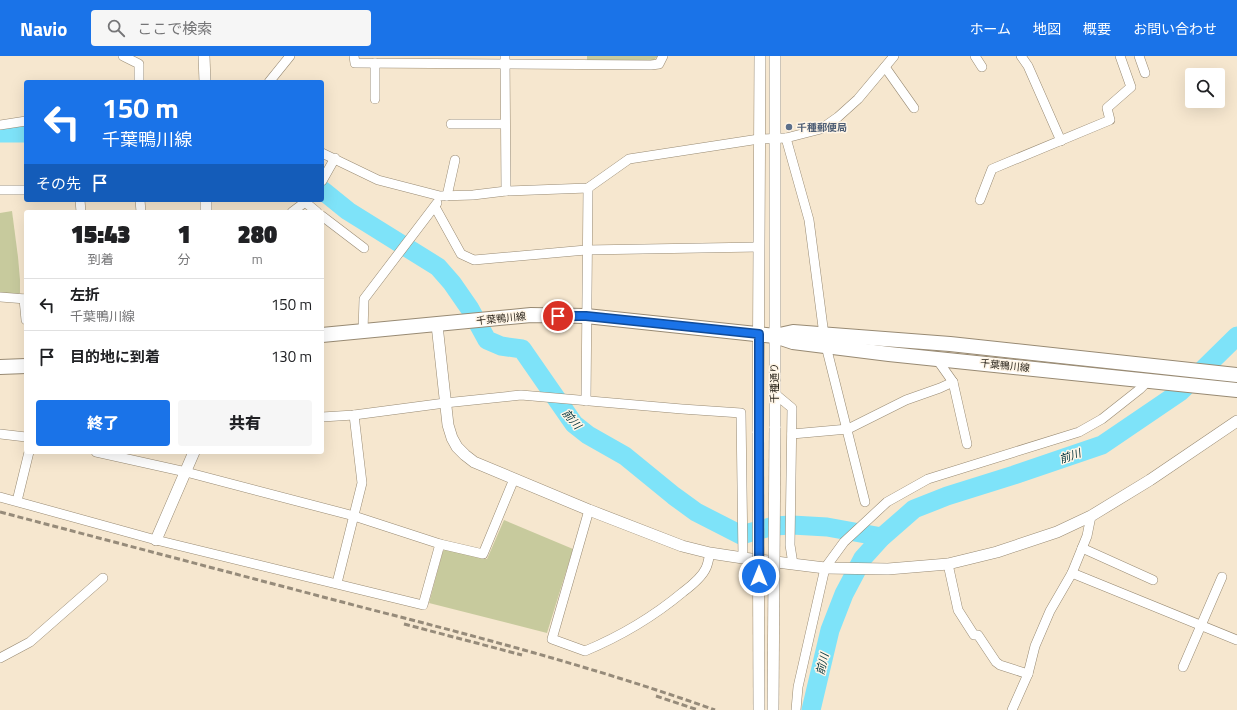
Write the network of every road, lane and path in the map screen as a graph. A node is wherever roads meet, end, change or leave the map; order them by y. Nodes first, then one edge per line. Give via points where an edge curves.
1 (123, 56) edge
2 (204, 56) edge
3 (290, 56) edge
4 (354, 56) edge
5 (663, 56) edge
6 (760, 56) edge
7 (775, 56) edge
8 (894, 56) edge
9 (975, 56) edge
10 (1021, 56) edge
11 (1120, 56) edge
12 (1139, 56) edge
13 (505, 60) edge
14 (375, 63) junction
15 (885, 67) junction
16 (982, 67) dead end
17 (1145, 73) dead end
18 (139, 80) edge
19 (205, 80) edge
20 (271, 80) edge
21 (375, 99) dead end
22 (914, 108) dead end
23 (24, 122) edge
24 (450, 124) dead end
25 (505, 124) junction
26 (0, 125) edge
27 (775, 138) junction
28 (786, 138) junction
29 (759, 139) junction
30 (1061, 141) junction
31 (324, 154) edge
32 (335, 158) junction
33 (455, 160) dead end
34 (324, 177) edge
35 (588, 188) junction
36 (0, 190) edge
37 (24, 190) edge
38 (506, 191) junction
39 (444, 196) junction
40 (980, 200) dead end
41 (305, 202) edge
42 (307, 202) edge
43 (435, 207) junction
44 (295, 210) edge
45 (315, 210) edge
46 (324, 218) edge
47 (759, 247) junction
48 (364, 248) dead end
49 (586, 250) junction
50 (0, 297) edge
51 (24, 299) edge
52 (586, 316) junction
53 (437, 325) junction
54 (363, 331) junction
55 (759, 334) junction
56 (324, 335) edge
57 (775, 336) junction
58 (825, 340) junction
59 (936, 358) junction
60 (24, 366) edge
61 (0, 367) edge
62 (1235, 375) edge
63 (1149, 381) junction
64 (953, 382) junction
65 (1237, 390) edge
66 (774, 393) junction
67 (586, 401) junction
68 (445, 403) junction
69 (354, 415) junction
70 (324, 417) edge
71 (1237, 422) edge
72 (848, 429) junction
73 (0, 434) edge
74 (792, 434) junction
75 (24, 437) edge
76 (968, 444) dead end
77 (29, 454) edge
78 (105, 454) edge
79 (193, 454) edge
80 (186, 472) junction
81 (514, 479) junction
82 (0, 497) edge
83 (17, 501) junction
84 (865, 502) dead end
85 (589, 510) junction
86 (354, 516) junction
87 (1091, 516) junction
88 (156, 540) junction
89 (440, 544) junction
90 (1082, 548) junction
91 (710, 553) junction
92 (743, 558) junction
93 (793, 564) junction
94 (948, 564) junction
95 (825, 568) junction
96 (1072, 573) junction
97 (1222, 577) dead end
98 (102, 578) dead end
99 (1153, 580) dead end
100 (337, 584) junction
101 (1202, 625) junction
102 (1237, 640) edge
103 (0, 658) edge
104 (1183, 667) dead end
105 (1028, 674) junction
106 (759, 710) edge
107 (773, 710) edge
108 (796, 710) edge
109 (1012, 710) edge

1 - 18 street via 139,64
2 - 19 street
3 - 20 street
4 - 14 street via 355,63
5 - 13 street via 659,64 651,65
6 - 29 street, 千種通り
7 - 27 street, 千種通り
8 - 15 street
9 - 16 street
10 - 30 street via 1028,66
11 - 30 street via 1131,87 1107,108 1110,120
12 - 17 street
13 - 14 street
13 - 25 street
14 - 21 street
15 - 22 street
15 - 28 street via 838,118 822,129
23 - 26 street
24 - 25 street
25 - 38 street
27 - 28 street
27 - 29 street
27 - 57 street, 千種通り
28 - 58 street via 809,220
29 - 35 street via 630,160
29 - 47 street, 千種通り
30 - 40 street via 992,169
31 - 32 street
32 - 34 street
32 - 39 street via 378,180
33 - 39 street
35 - 38 street
35 - 49 street
36 - 37 street
38 - 39 street
39 - 43 street
41 - 44 street
42 - 45 street
43 - 49 street via 461,254 474,260
43 - 54 street via 364,299
46 - 48 street
47 - 49 street
47 - 55 street, 千種通り
49 - 52 street
50 - 51 street
52 - 53 main road, 千葉鴨川線 via 531,315
52 - 55 main road, 千葉鴨川線
52 - 67 street
53 - 54 main road, 千葉鴨川線
53 - 68 street
54 - 56 main road, 千葉鴨川線
55 - 57 main road, 千葉鴨川線
55 - 106 street, 千種通り, bridge
57 - 58 main road, 千葉鴨川線 via 794,332
57 - 66 street, 千種通り
58 - 59 main road, 千葉鴨川線
58 - 62 main road, 千葉鴨川線 via 950,344
58 - 72 street
59 - 63 main road, 千葉鴨川線
59 - 64 street
60 - 61 main road
63 - 65 main road, 千葉鴨川線
63 - 95 street via 1102,419 1079,432 928,479 887,502 844,542
64 - 72 street via 906,400
64 - 76 street
66 - 74 street via 792,408
66 - 107 street, 千種通り, bridge
67 - 68 street via 521,395
67 - 92 street via 741,413
68 - 69 street
68 - 81 street via 448,425 457,447 474,462
69 - 70 street
69 - 86 street via 362,483
71 - 87 street
72 - 74 street
72 - 84 street
73 - 75 street
74 - 93 street via 790,545
77 - 83 street
78 - 80 street
79 - 80 street
80 - 86 street
80 - 88 street
81 - 85 street
81 - 89 street via 483,554
82 - 83 street
83 - 88 street
85 - 91 street via 682,546
85 - 91 street via 552,639 568,645 585,651 637,625 691,586 706,568
86 - 89 street
86 - 100 street
87 - 90 street
87 - 94 street via 1029,542
88 - 100 street
89 - 100 street via 423,605
90 - 96 street
90 - 99 street
91 - 92 street
92 - 93 street
93 - 95 street
94 - 95 street via 888,569
94 - 105 street via 958,610 974,635 978,635 1000,665
95 - 108 street via 798,687
96 - 101 street
96 - 105 street via 1050,611 1035,646
97 - 101 street
98 - 103 street via 30,642
101 - 102 street
101 - 104 street
105 - 109 street

